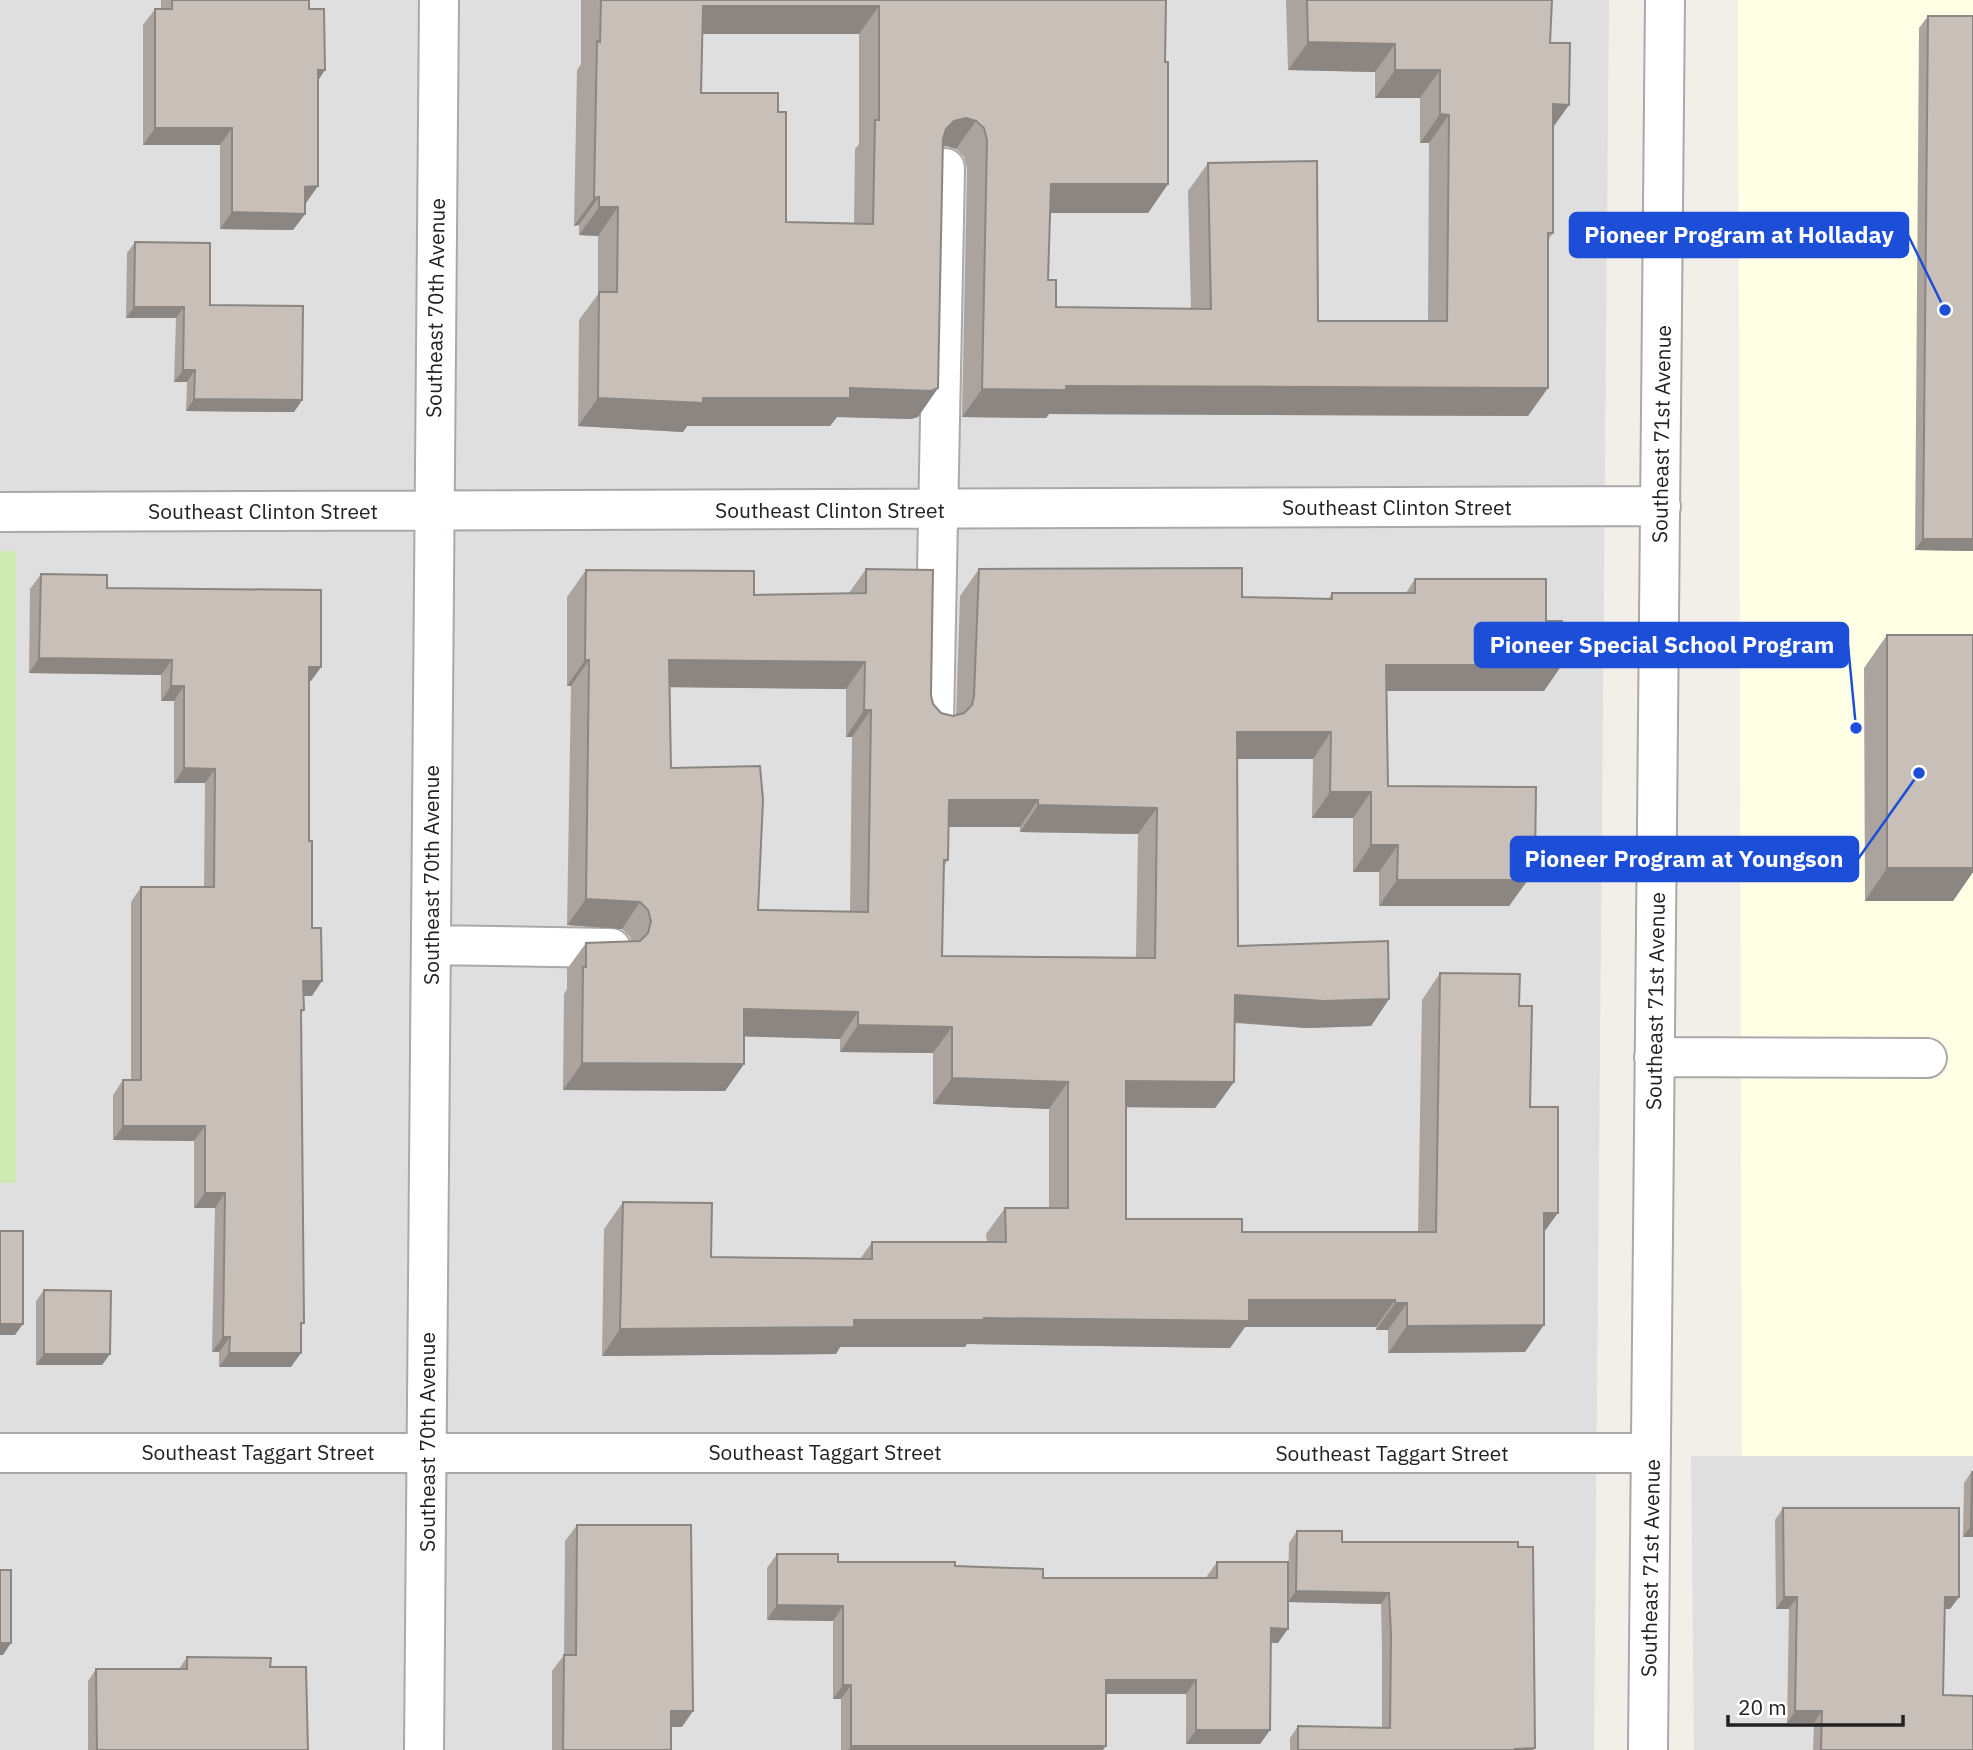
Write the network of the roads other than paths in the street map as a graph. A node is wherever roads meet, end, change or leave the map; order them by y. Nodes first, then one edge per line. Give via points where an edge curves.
1 (439, 0) edge
2 (1665, 0) edge
3 (945, 168) edge
4 (1661, 506) junction
5 (938, 510) junction
6 (433, 511) junction
7 (0, 512) edge
8 (934, 721) edge
9 (431, 945) junction
10 (611, 948) edge
11 (1654, 1057) junction
12 (1927, 1058) dead end
13 (428, 1452) junction
14 (0, 1453) edge
15 (1651, 1453) junction
16 (424, 1750) edge
17 (1648, 1750) edge

1 - 6 street, Southeast 70th Avenue
2 - 4 street, Southeast 71st Avenue
3 - 5 street
4 - 5 street, Southeast Clinton Street
4 - 11 street, Southeast 71st Avenue
5 - 6 street, Southeast Clinton Street
5 - 8 street
6 - 7 street, Southeast Clinton Street
6 - 9 street, Southeast 70th Avenue
9 - 10 street
9 - 13 street, Southeast 70th Avenue
11 - 12 street
11 - 15 street, Southeast 71st Avenue
13 - 14 street, Southeast Taggart Street
13 - 15 street, Southeast Taggart Street
13 - 16 street, Southeast 70th Avenue
15 - 17 street, Southeast 71st Avenue

